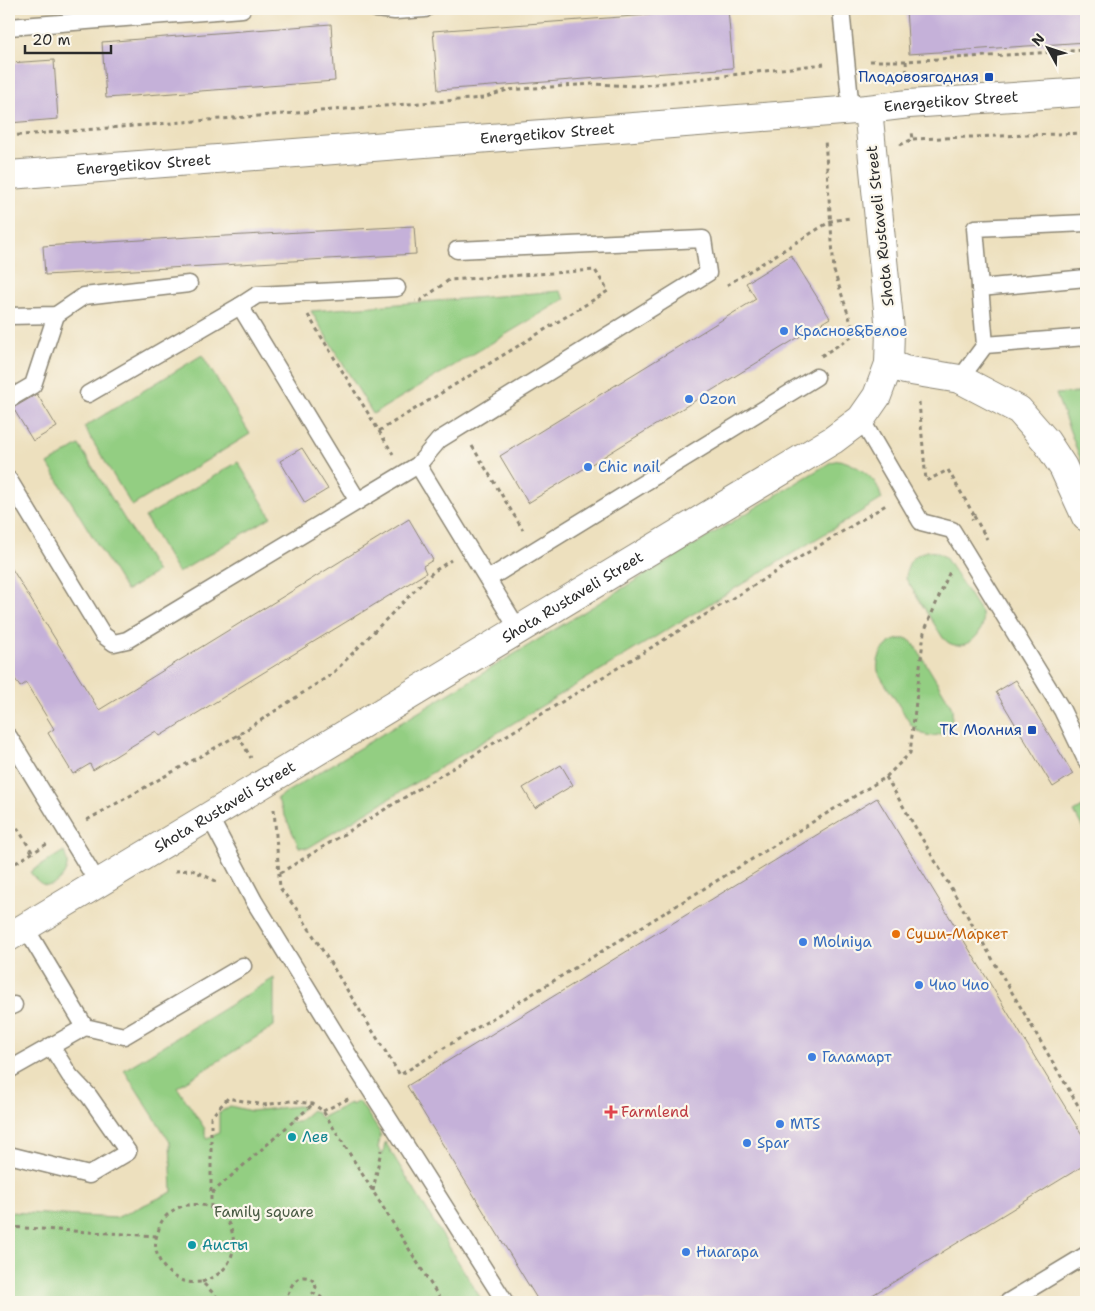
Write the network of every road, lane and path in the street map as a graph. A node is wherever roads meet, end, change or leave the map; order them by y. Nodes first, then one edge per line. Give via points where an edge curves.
1 (236, 9) edge
2 (376, 9) edge
3 (425, 9) edge
4 (841, 9) edge
5 (9, 27) edge
6 (1086, 50) edge
7 (847, 61) junction
8 (906, 61) junction
9 (1086, 92) edge
10 (909, 104) junction
11 (860, 109) junction
12 (1086, 133) edge
13 (9, 136) edge
14 (825, 138) dead end
15 (913, 139) junction
16 (897, 146) dead end
17 (9, 175) edge
18 (1086, 223) edge
19 (457, 250) dead end
20 (1086, 278) edge
21 (189, 284) dead end
22 (397, 288) dead end
23 (980, 288) junction
24 (410, 301) dead end
25 (240, 306) junction
26 (304, 308) dead end
27 (56, 315) junction
28 (9, 316) edge
29 (1086, 337) edge
30 (985, 345) junction
31 (821, 356) dead end
32 (889, 364) junction
33 (916, 372) junction
34 (816, 377) dead end
35 (960, 379) junction
36 (88, 394) dead end
37 (9, 399) edge
38 (861, 419) junction
39 (379, 431) junction
40 (469, 442) dead end
41 (411, 469) junction
42 (9, 480) edge
43 (926, 481) junction
44 (904, 494) junction
45 (358, 501) junction
46 (1086, 517) edge
47 (961, 546) junction
48 (469, 549) junction
49 (535, 550) junction
50 (488, 579) junction
51 (518, 629) junction
52 (238, 735) junction
53 (9, 737) edge
54 (1086, 760) edge
55 (886, 776) junction
56 (264, 783) junction
57 (9, 814) edge
58 (209, 816) junction
59 (66, 832) junction
60 (32, 852) junction
61 (9, 866) edge
62 (175, 872) dead end
63 (280, 874) junction
64 (98, 883) junction
65 (220, 883) dead end
66 (17, 932) edge
67 (243, 966) dead end
68 (85, 1027) junction
69 (51, 1046) junction
70 (9, 1070) edge
71 (313, 1104) junction
72 (388, 1117) junction
73 (1086, 1119) edge
74 (9, 1155) edge
75 (373, 1191) junction
76 (212, 1194) junction
77 (211, 1208) junction
78 (9, 1227) edge
79 (156, 1236) junction
80 (1086, 1255) edge
81 (202, 1282) junction
82 (222, 1302) edge
83 (285, 1302) edge
84 (322, 1302) edge
85 (442, 1302) edge
86 (504, 1302) edge
87 (1008, 1302) edge

1 - 5 lane
2 - 3 lane
4 - 7 lane
6 - 8 path
7 - 8 path
7 - 11 lane
7 - 13 path via 638,86 592,84 516,89 483,98
8 - 10 path
9 - 10 street, Energetikov Street
10 - 11 street, Energetikov Street
10 - 15 path
11 - 17 street, Energetikov Street
11 - 32 street, Shota Rustaveli Street via 888,304
12 - 15 path
14 - 31 path via 834,271 855,335
15 - 16 path
18 - 23 lane via 975,228
19 - 41 lane via 703,239 708,272 439,440
20 - 23 lane
21 - 27 lane via 84,296
22 - 25 lane via 257,295
23 - 30 lane
24 - 39 path via 420,301 449,280 595,270 608,291
25 - 36 lane
25 - 45 lane
26 - 39 path
27 - 28 lane
27 - 37 lane via 33,385
29 - 30 lane
30 - 35 lane
32 - 33 street
32 - 38 street, Shota Rustaveli Street via 877,396
33 - 35 street
33 - 43 path
34 - 49 lane
35 - 46 street via 1019,410 1063,467
38 - 44 lane
38 - 51 street, Shota Rustaveli Street via 833,440
39 - 41 path
40 - 49 path
41 - 45 lane
41 - 48 lane
42 - 45 lane via 103,635 114,643 127,640
43 - 44 path
43 - 47 path via 948,470 974,515
44 - 47 lane via 921,522 952,530
44 - 63 path
47 - 54 lane via 1062,710
47 - 55 path via 924,632 910,752
48 - 50 lane
48 - 52 path via 433,572 332,674
49 - 50 lane
50 - 51 lane
51 - 56 street, Shota Rustaveli Street
52 - 56 path
52 - 59 path
53 - 59 lane
55 - 63 path via 400,1075 298,911 280,888
55 - 73 path
56 - 58 street, Shota Rustaveli Street
56 - 63 path via 274,800
57 - 60 path
58 - 64 street, Shota Rustaveli Street
58 - 72 lane via 254,901
59 - 60 path
59 - 64 lane
60 - 61 path
62 - 65 path via 192,870
64 - 66 street, Shota Rustaveli Street
66 - 68 lane
67 - 68 lane via 124,1036
68 - 69 lane
69 - 70 lane
69 - 74 lane via 128,1152 89,1175
71 - 75 path via 323,1110
71 - 76 path
71 - 76 path via 291,1101 264,1105 228,1098 211,1117
72 - 75 path
72 - 86 lane
75 - 85 path
76 - 77 path
77 - 79 path via 187,1205 173,1210 162,1221
77 - 81 path via 228,1222 234,1236 233,1251 227,1265 216,1276
78 - 79 path
79 - 81 path via 156,1251 172,1276 187,1282
80 - 87 lane
81 - 82 path
83 - 84 path via 292,1284 299,1278 308,1277 316,1287 313,1293 321,1297

